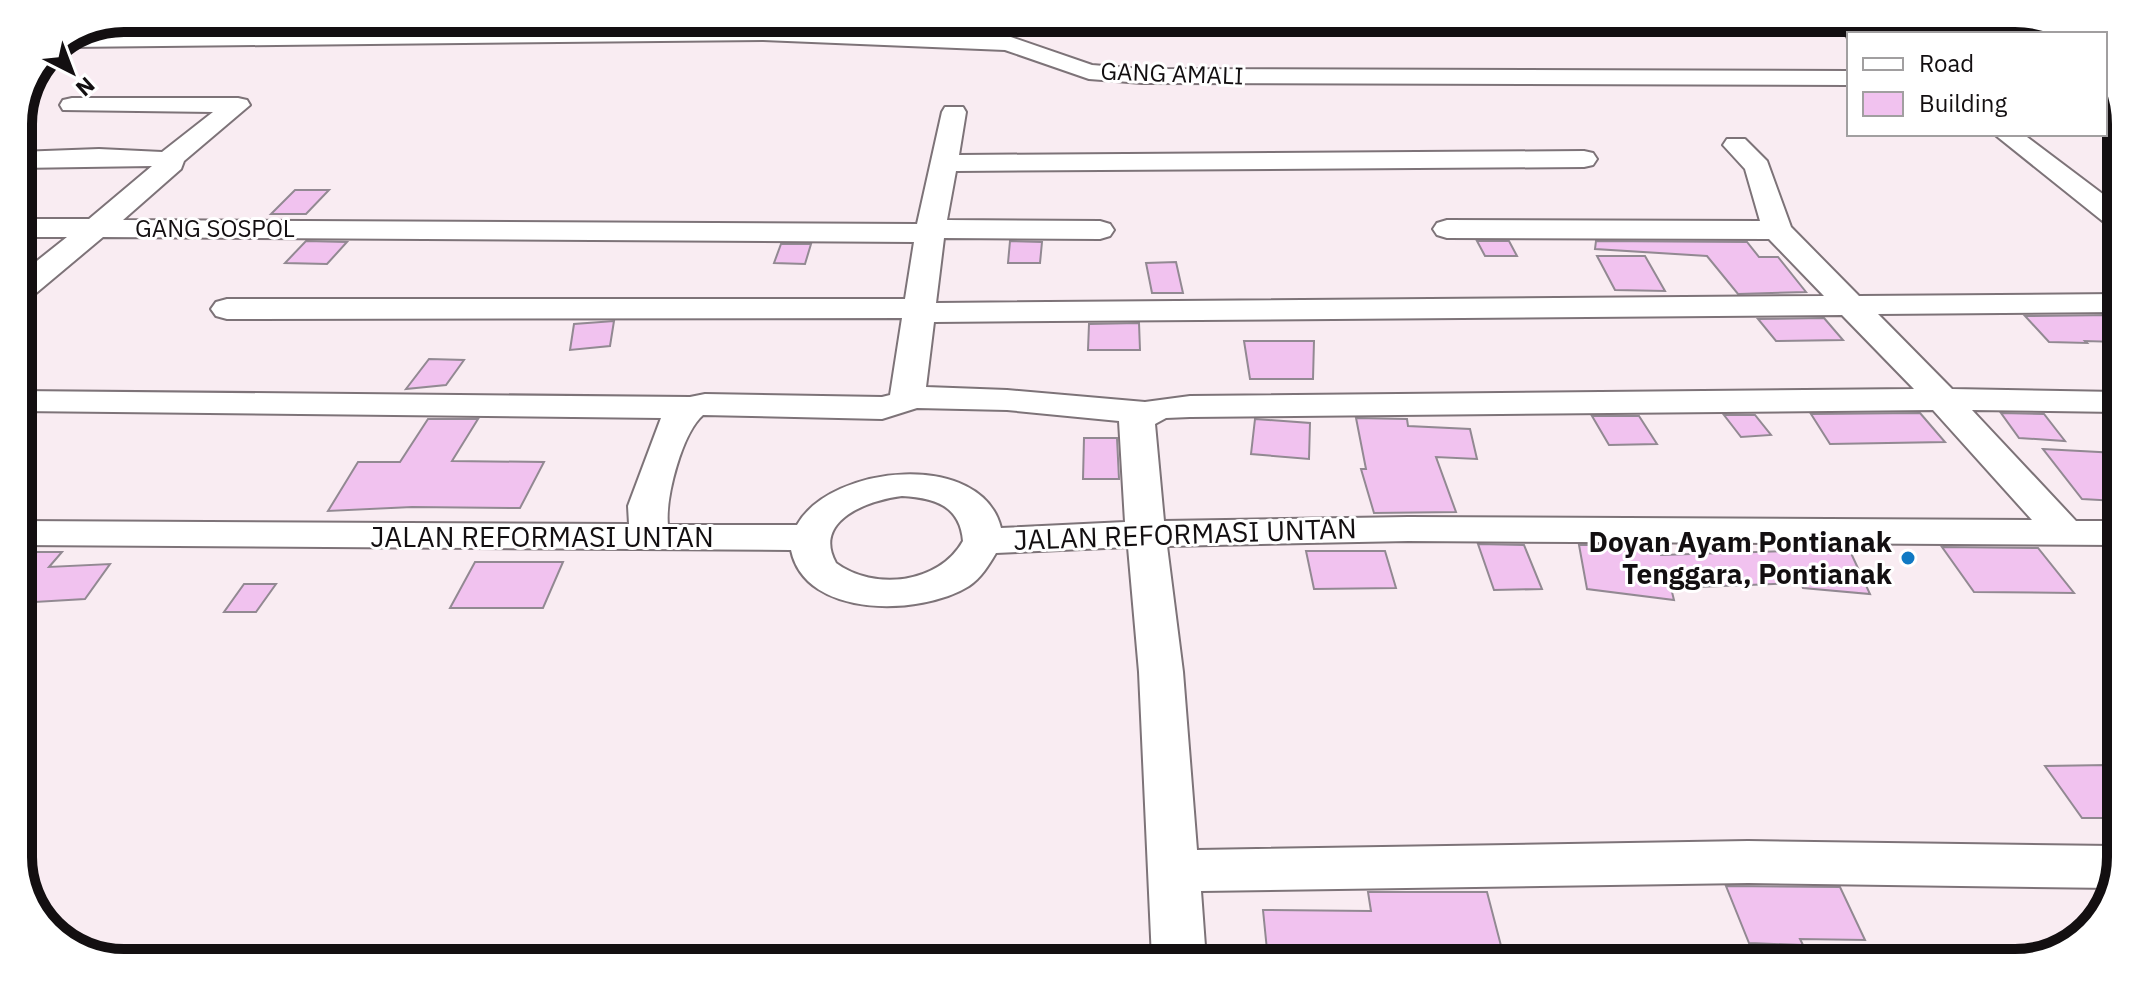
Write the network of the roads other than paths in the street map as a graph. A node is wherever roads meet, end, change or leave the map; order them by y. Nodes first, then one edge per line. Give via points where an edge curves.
1 (704, 32) edge
2 (704, 32) edge
3 (1001, 32) edge
4 (87, 40) edge
5 (1847, 78) edge
6 (72, 105) dead end
7 (954, 112) dead end
8 (2010, 136) edge
9 (1736, 145) dead end
10 (1584, 159) dead end
11 (32, 160) edge
12 (168, 160) junction
13 (944, 163) junction
14 (2107, 211) edge
15 (32, 228) edge
16 (96, 228) junction
17 (1447, 229) dead end
18 (1100, 230) dead end
19 (1777, 230) junction
20 (931, 231) junction
21 (32, 281) edge
22 (2107, 303) edge
23 (1850, 306) junction
24 (227, 309) dead end
25 (920, 310) junction
26 (907, 397) junction
27 (1943, 399) junction
28 (32, 401) edge
29 (2107, 402) edge
30 (691, 408) junction
31 (1145, 413) junction
32 (1148, 531) junction
33 (32, 533) edge
34 (2065, 533) junction
35 (2107, 533) edge
36 (650, 537) junction
37 (810, 538) junction
38 (983, 541) junction
39 (2106, 867) edge
40 (1172, 871) junction
41 (1178, 949) edge

1 - 4 street, GANG AMALI
2 - 3 street, GANG AMALI
3 - 5 street, GANG AMALI via 1089,72 1142,76
6 - 12 street via 238,105
7 - 13 street
8 - 14 street
9 - 19 street via 1758,167
10 - 13 street
11 - 12 street
12 - 16 street via 168,168
13 - 20 street
15 - 16 street
16 - 20 street, GANG SOSPOL
16 - 21 street, GANG SOSPOL
17 - 19 street
18 - 20 street, GANG SOSPOL
19 - 23 street
20 - 25 street
22 - 23 street
23 - 25 street
23 - 27 street
24 - 25 street
25 - 26 street
26 - 30 street via 882,408
26 - 31 street
27 - 29 street
27 - 31 street via 1209,406
27 - 34 street
28 - 30 street
30 - 36 street via 679,418 657,473 647,506
31 - 32 street via 1137,421 1137,433
32 - 34 street, JALAN REFORMASI UNTAN
32 - 38 street, JALAN REFORMASI UNTAN
32 - 40 street
33 - 36 street, JALAN REFORMASI UNTAN
34 - 35 street, JALAN REFORMASI UNTAN
36 - 37 street, JALAN REFORMASI UNTAN
37 - 38 street via 822,517 844,500 907,485 939,490 965,502 980,519
37 - 38 street, JALAN REFORMASI UNTAN via 812,558 827,577 852,589 885,594 951,579 973,561
39 - 40 street via 1748,862
40 - 41 street

